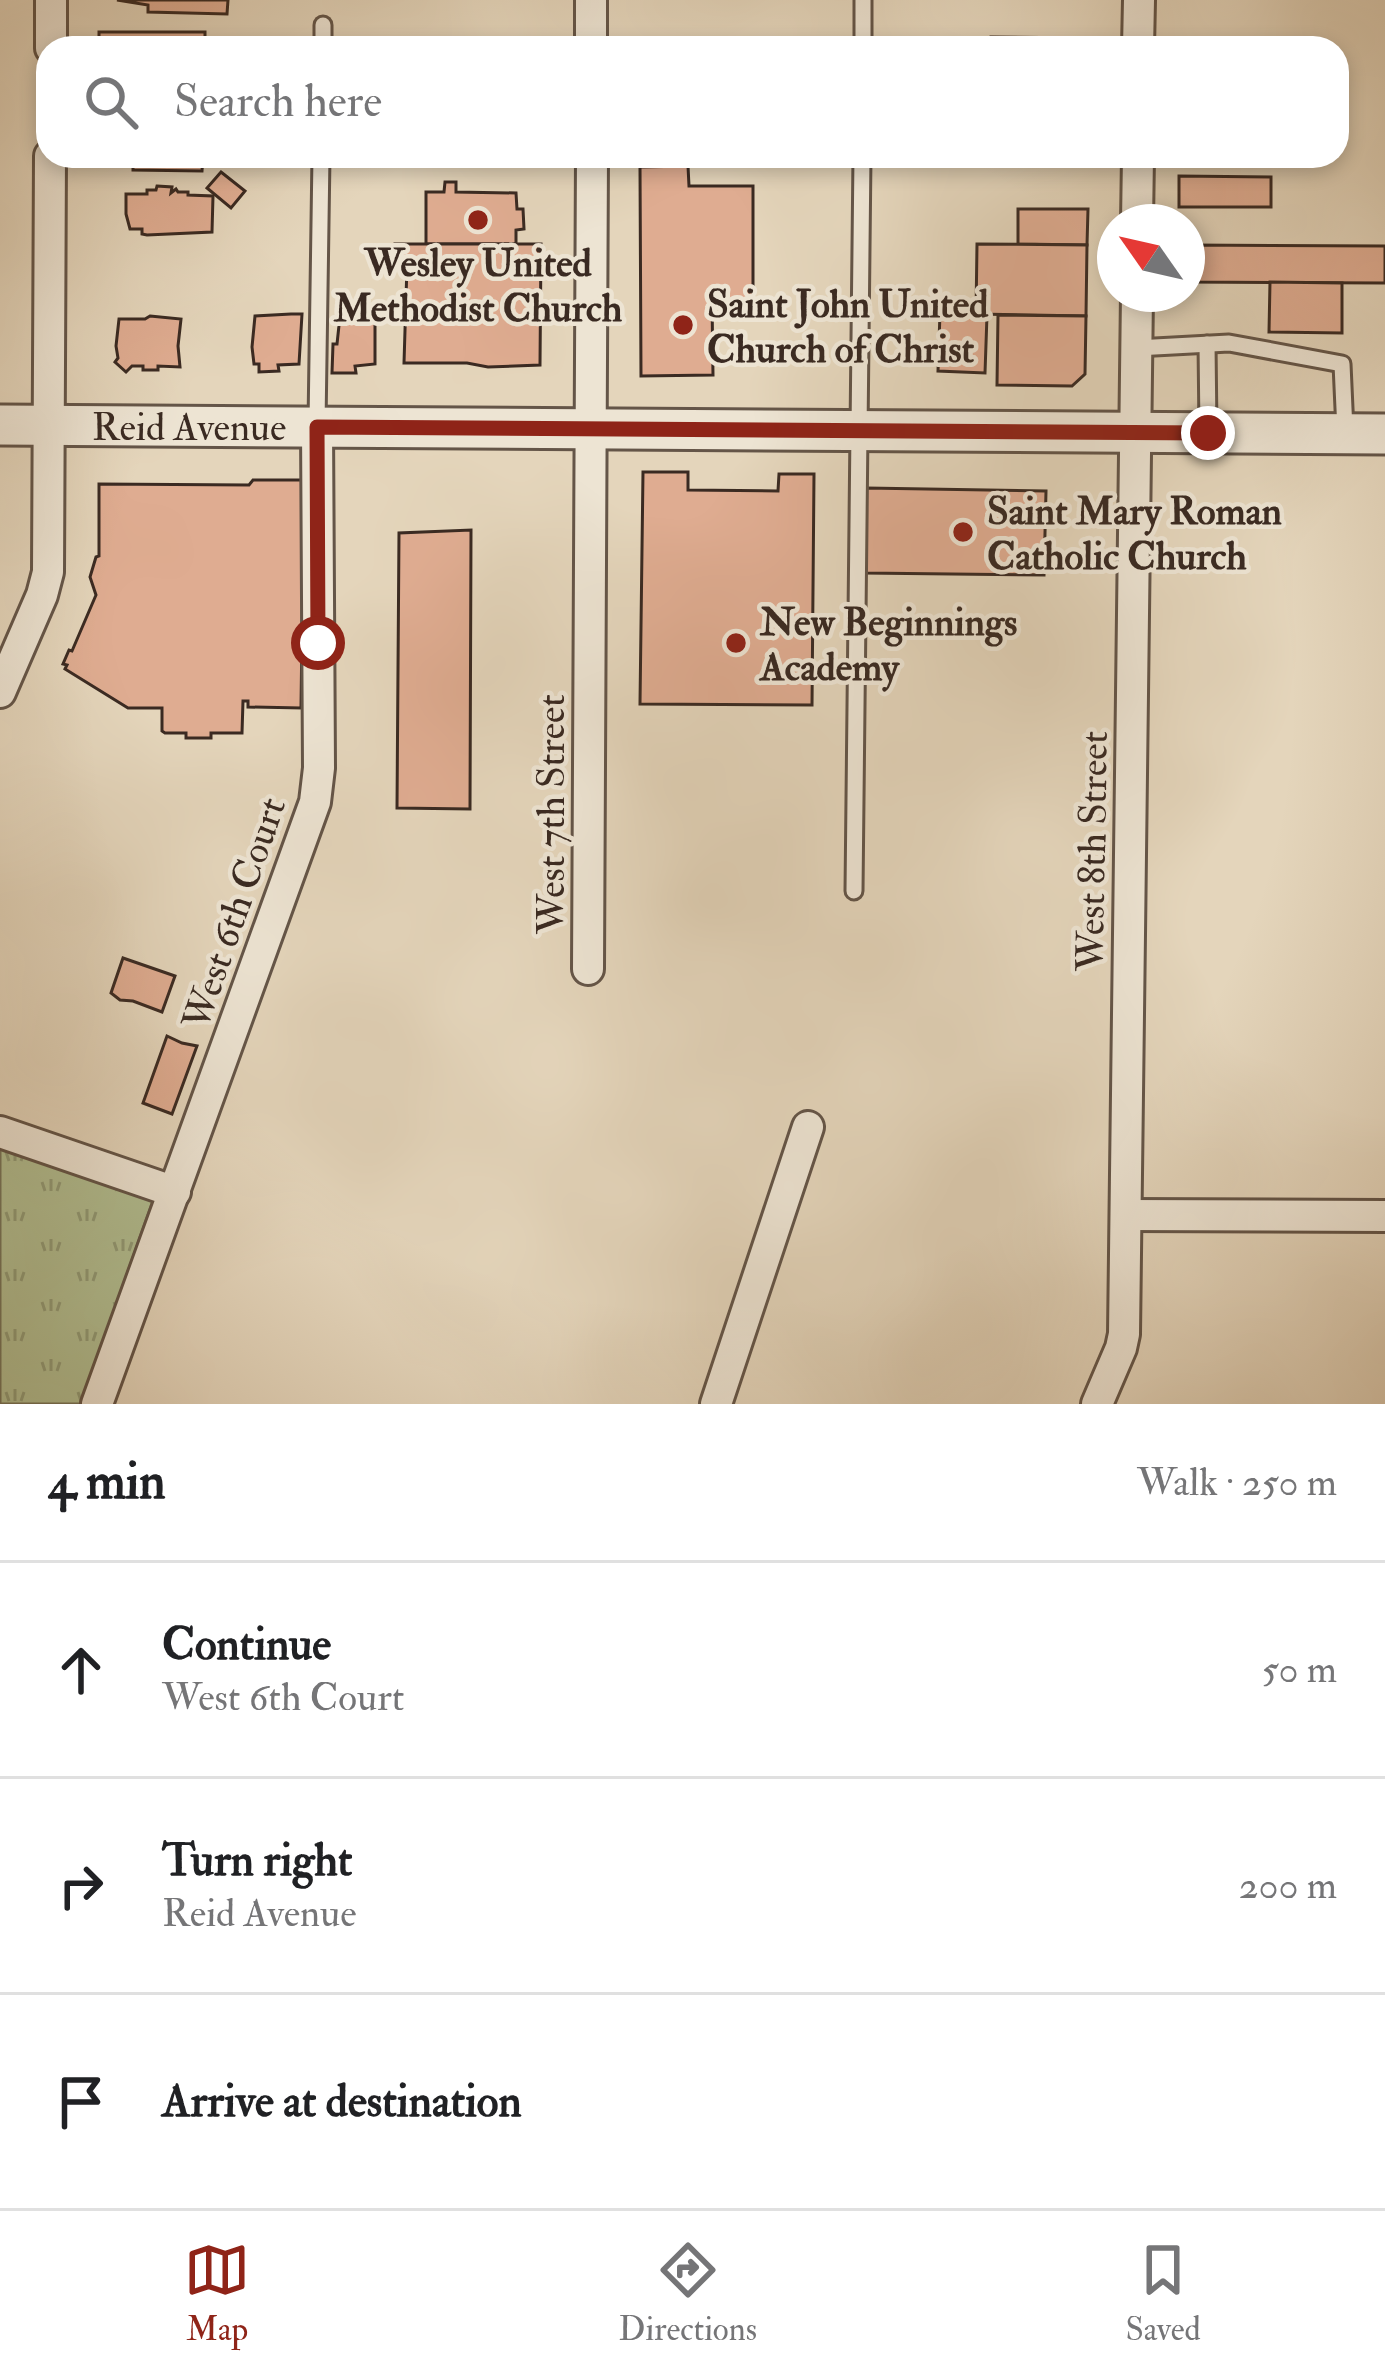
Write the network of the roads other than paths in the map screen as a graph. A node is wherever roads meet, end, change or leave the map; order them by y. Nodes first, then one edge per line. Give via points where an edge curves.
1 (51, 0) edge
2 (591, 0) edge
3 (863, 0) edge
4 (1139, 0) edge
5 (323, 25) dead end
6 (51, 36) edge
7 (323, 36) edge
8 (591, 36) edge
9 (863, 36) edge
10 (1138, 36) edge
11 (50, 168) edge
12 (321, 168) edge
13 (592, 168) edge
14 (862, 168) edge
15 (1138, 168) edge
16 (1137, 204) edge
17 (1137, 312) edge
18 (1207, 344) junction
19 (1136, 348) junction
20 (0, 425) edge
21 (48, 425) junction
22 (317, 427) junction
23 (592, 429) junction
24 (861, 430) junction
25 (1136, 432) junction
26 (1208, 433) junction
27 (1345, 434) junction
28 (1385, 434) edge
29 (0, 692) edge
30 (854, 891) dead end
31 (588, 969) dead end
32 (808, 1127) dead end
33 (0, 1132) edge
34 (175, 1192) junction
35 (1126, 1215) junction
36 (1385, 1216) edge
37 (98, 1404) edge
38 (716, 1404) edge
39 (1097, 1404) edge

1 - 6 street
2 - 8 street
3 - 9 lane
4 - 10 street
5 - 7 lane
11 - 21 street
12 - 22 lane
13 - 23 street, West 7th Street
14 - 24 lane
15 - 16 street
17 - 19 street, West 8th Street
18 - 19 lane
18 - 26 lane
18 - 27 lane via 1342,364
19 - 25 street, West 8th Street
20 - 21 street, Reid Avenue
21 - 22 street, Reid Avenue
21 - 29 street via 48,572
22 - 23 street, Reid Avenue
22 - 34 street, West 6th Court via 318,785
23 - 24 street, Reid Avenue
23 - 31 street, West 7th Street
24 - 25 street, Reid Avenue
24 - 30 lane
25 - 26 street, Reid Avenue
25 - 35 street, West 8th Street
26 - 27 street, Reid Avenue
27 - 28 street, Reid Avenue
32 - 38 street
33 - 34 street
34 - 37 street, West 6th Court
35 - 36 street
35 - 39 street, West 8th Street via 1124,1334

